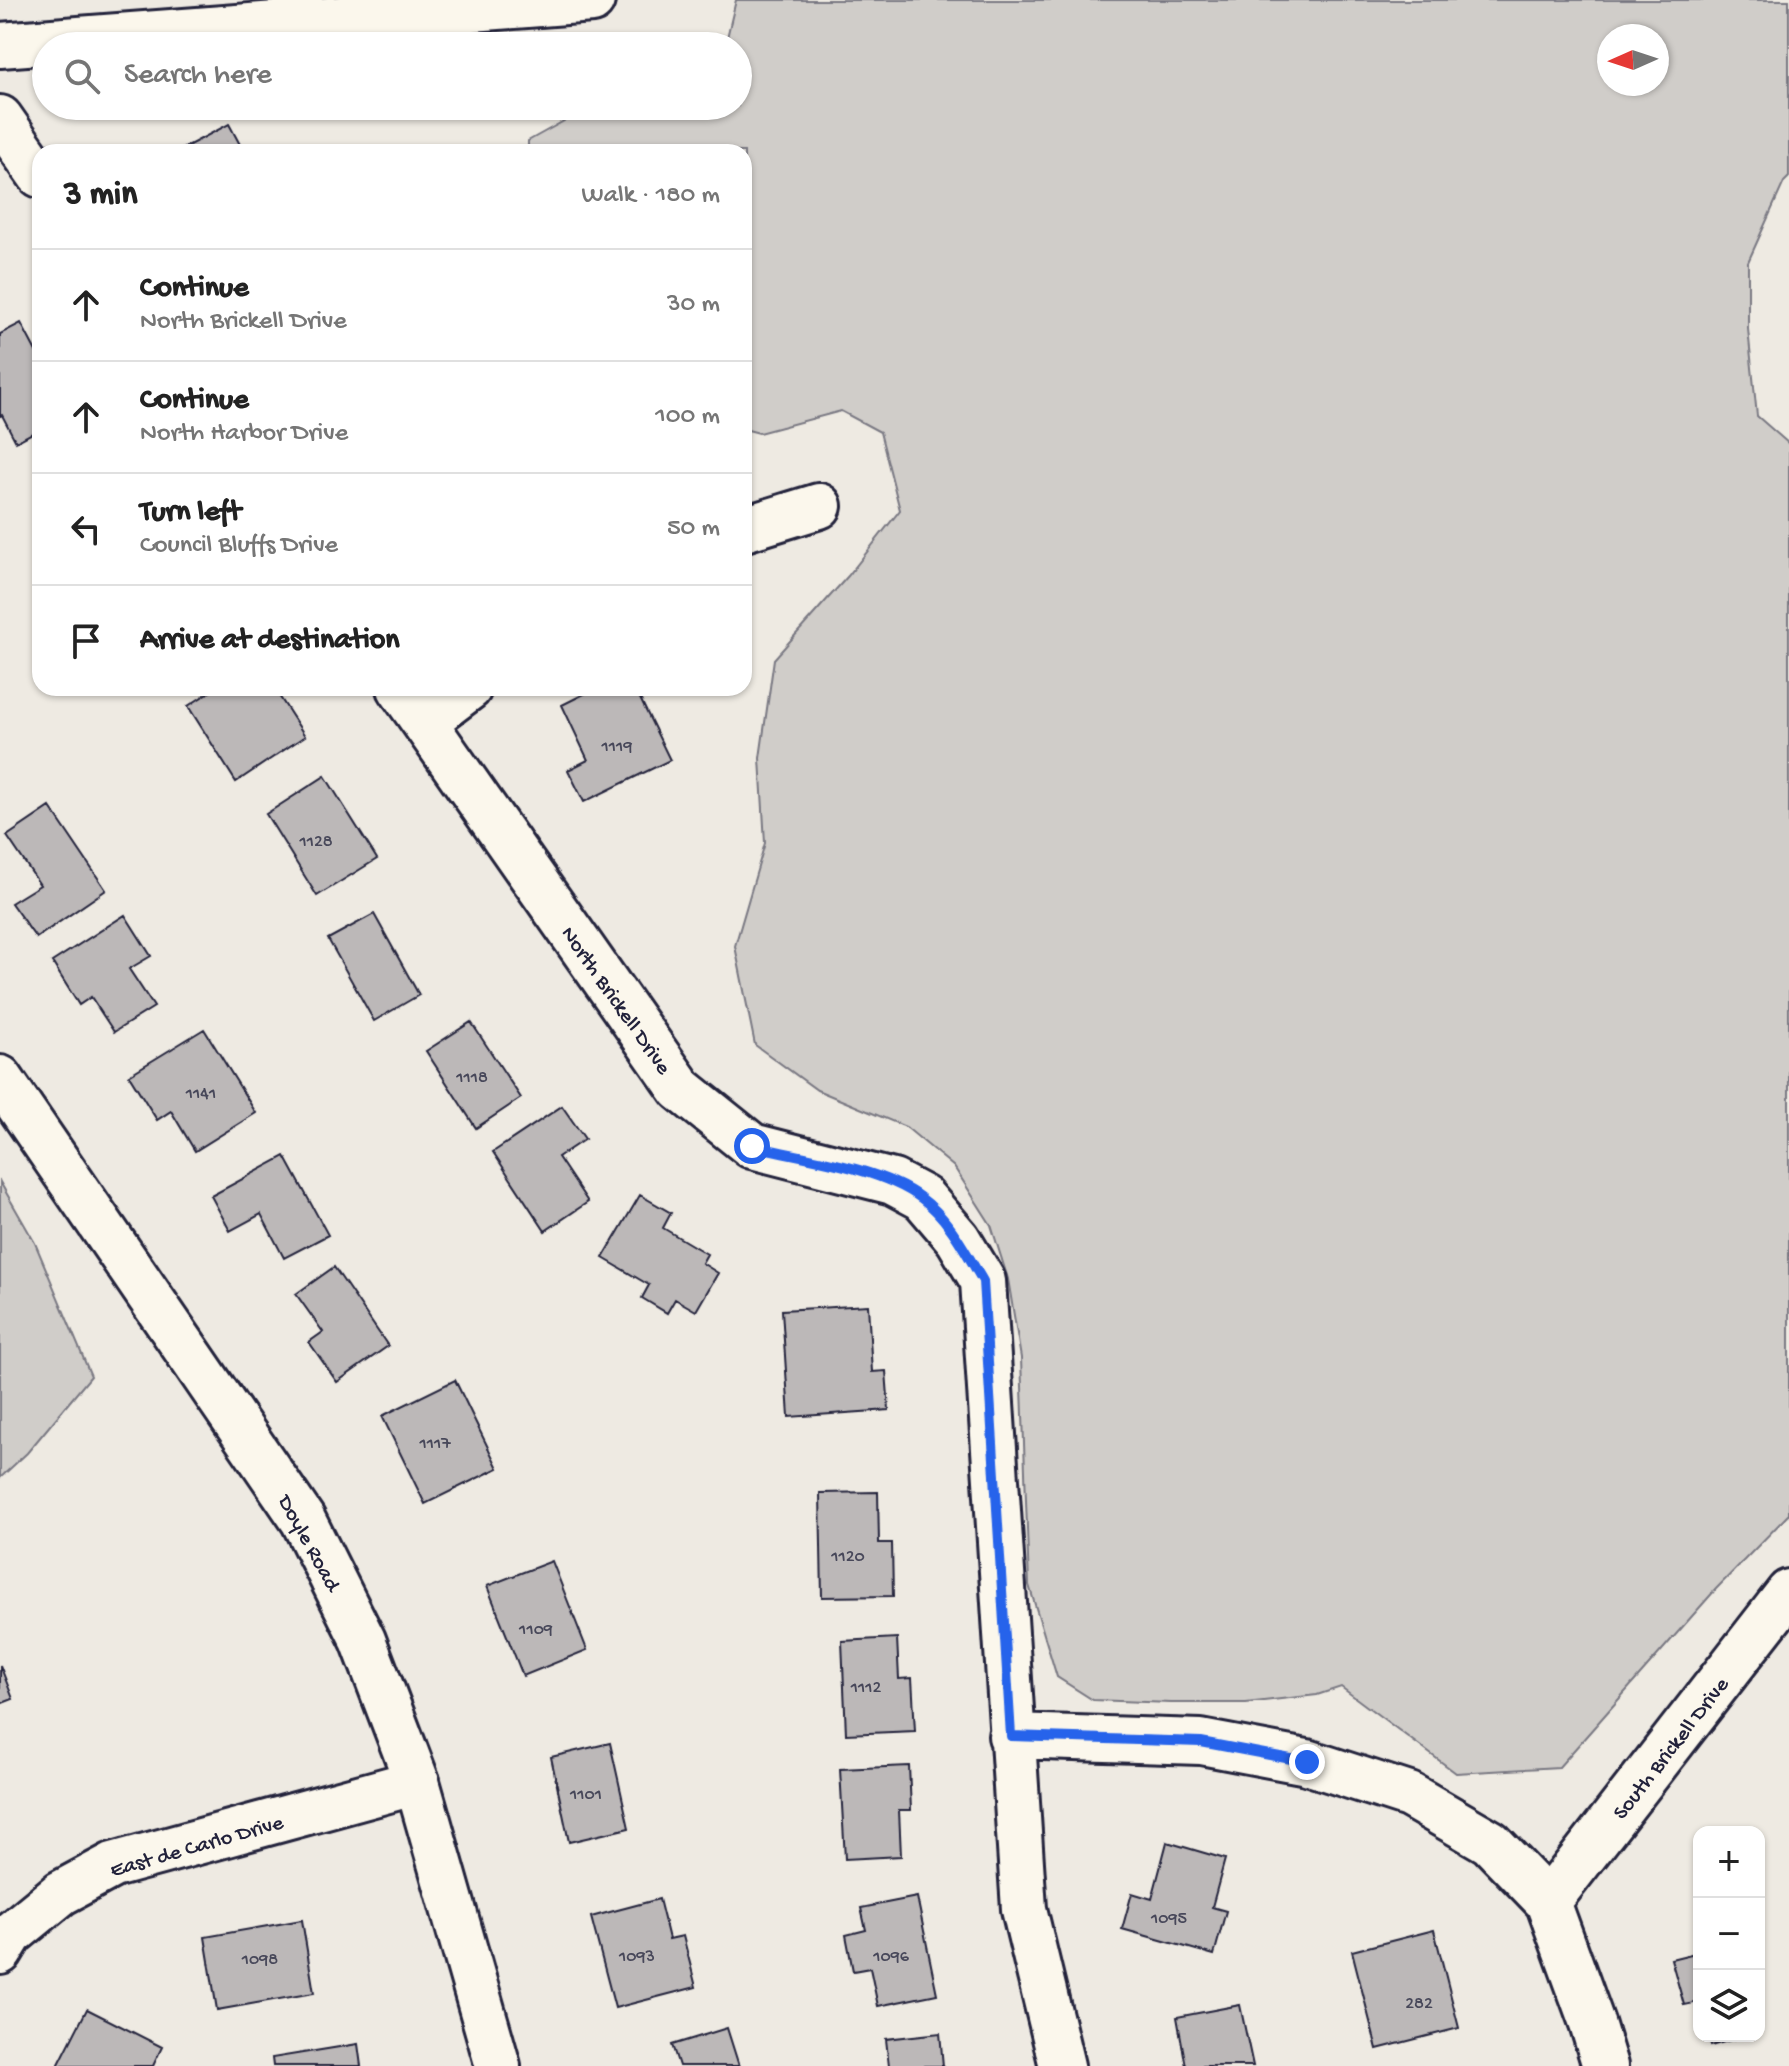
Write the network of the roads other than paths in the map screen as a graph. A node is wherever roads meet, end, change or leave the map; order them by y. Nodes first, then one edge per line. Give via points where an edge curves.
1 (592, 0) edge
2 (171, 32) edge
3 (32, 43) edge
4 (0, 45) edge
5 (0, 118) edge
6 (32, 164) edge
7 (819, 506) dead end
8 (752, 527) edge
9 (442, 696) edge
10 (412, 705) edge
11 (0, 1078) edge
12 (1789, 1592) edge
13 (1011, 1736) junction
14 (417, 1782) junction
15 (1548, 1902) junction
16 (0, 1952) edge
17 (498, 2066) edge
18 (1062, 2066) edge
19 (1605, 2066) edge

1 - 2 street
3 - 4 street
5 - 6 street
7 - 8 street
9 - 10 street
10 - 13 street, North Brickell Drive via 681,1089 752,1146 893,1182 923,1198 958,1239 983,1281
11 - 14 street, Doyle Road via 303,1520 363,1640
12 - 15 street, South Brickell Drive
13 - 15 street via 1201,1742 1307,1762 1409,1795 1490,1842
13 - 18 street via 1024,1909
14 - 16 street, East de Carlo Drive via 113,1865 61,1893 11,1934
14 - 17 street, Doyle Road
15 - 19 street

